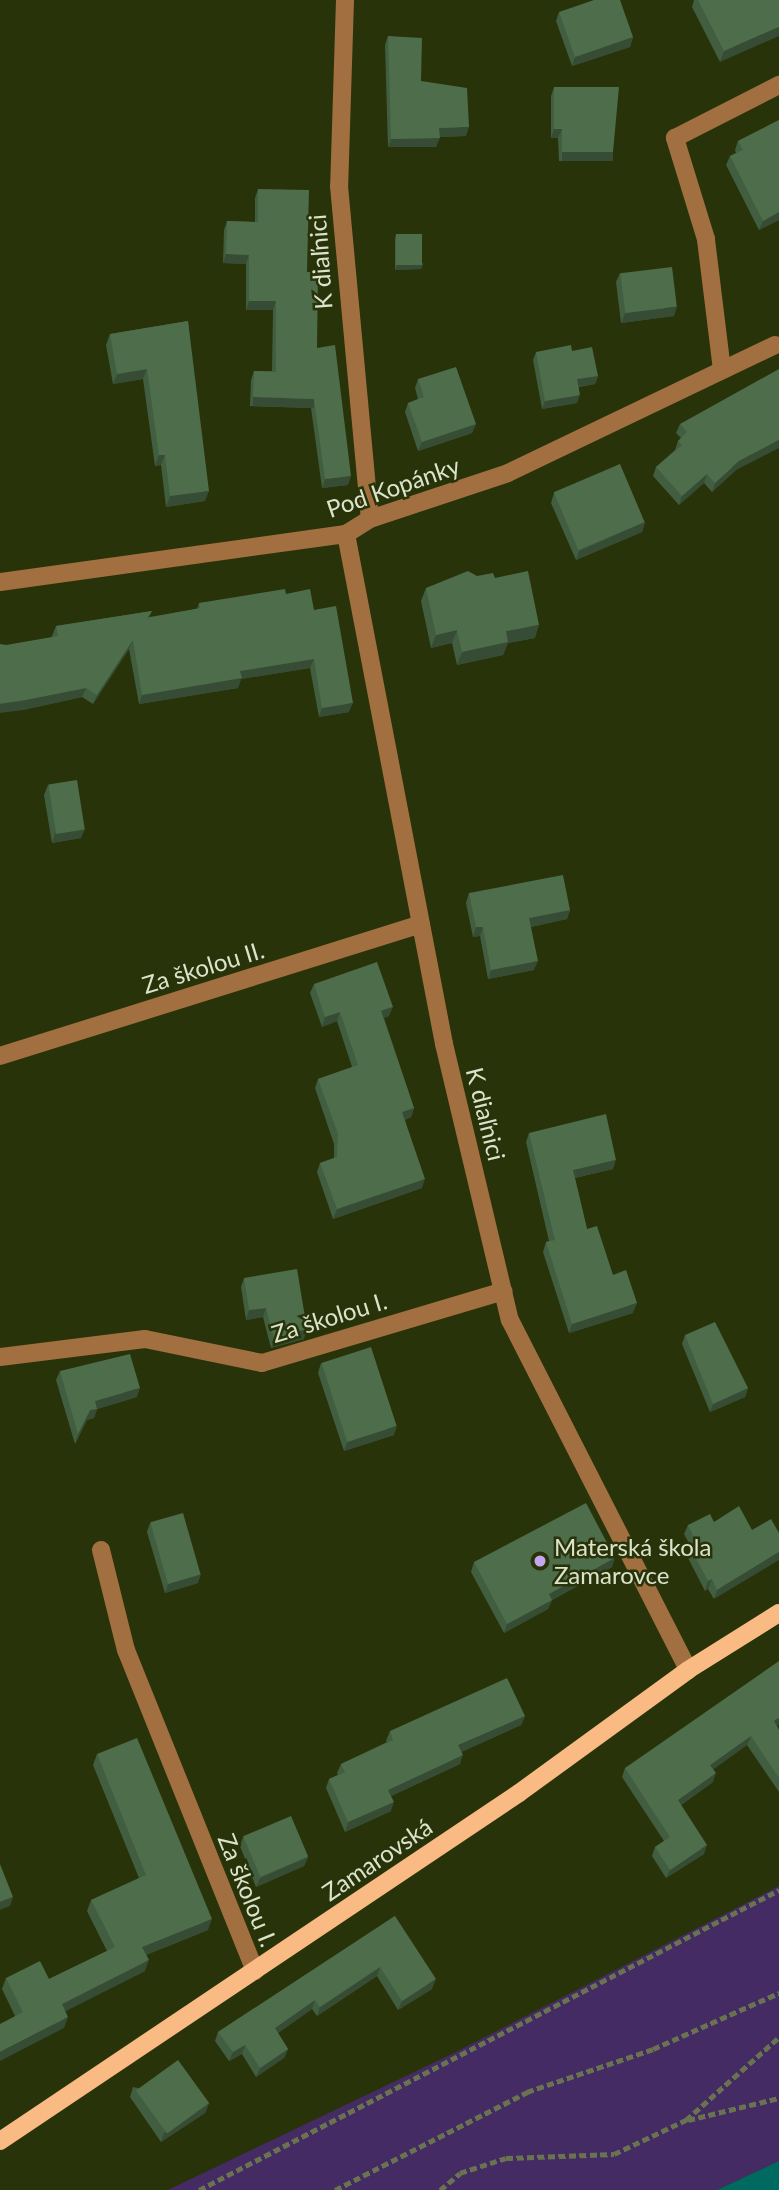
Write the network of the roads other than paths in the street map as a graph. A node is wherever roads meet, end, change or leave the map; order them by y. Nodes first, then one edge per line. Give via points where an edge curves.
1 (345, 0) edge
2 (779, 85) edge
3 (775, 345) dead end
4 (722, 370) junction
5 (370, 519) junction
6 (346, 534) junction
7 (0, 582) edge
8 (421, 925) junction
9 (0, 1056) edge
10 (503, 1291) junction
11 (0, 1357) edge
12 (101, 1550) dead end
13 (779, 1613) edge
14 (688, 1670) junction
15 (255, 1971) junction
16 (0, 2141) edge

1 - 5 street, K diaľnici via 339,186
2 - 4 street via 675,138 706,239
3 - 4 street, Pod Kopánky
4 - 5 street, Pod Kopánky via 508,473
5 - 6 street, Pod Kopánky
6 - 7 street, Pod Kopánky
6 - 8 street, K diaľnici
8 - 9 street, Za školou II.
8 - 10 street, K diaľnici via 444,1044
10 - 11 street, Za školou I. via 262,1363 145,1339
10 - 14 street, K diaľnici via 510,1320
12 - 15 street, Za školou I. via 126,1650
13 - 14 main road, Zamarovská
14 - 15 main road, Zamarovská via 519,1793
15 - 16 main road, Zamarovská

